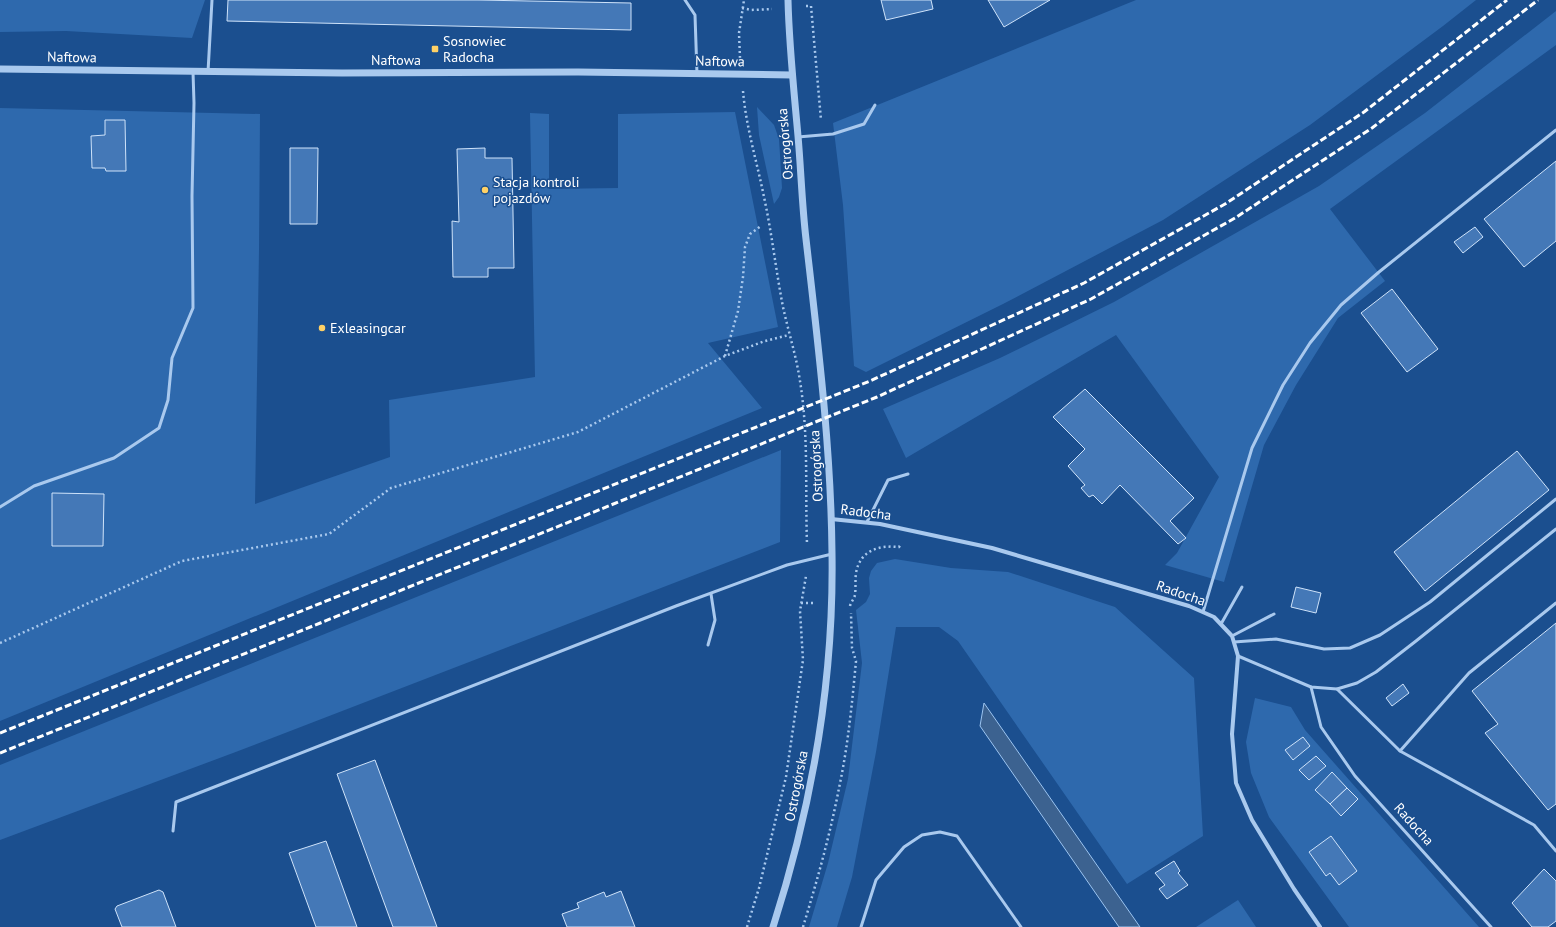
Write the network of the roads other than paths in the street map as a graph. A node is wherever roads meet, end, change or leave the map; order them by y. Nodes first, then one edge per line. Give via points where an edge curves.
1 (212, 0) edge
2 (685, 0) edge
3 (788, 0) edge
4 (0, 69) edge
5 (193, 72) junction
6 (208, 72) junction
7 (697, 74) junction
8 (792, 75) junction
9 (874, 105) dead end
10 (1556, 130) edge
11 (798, 137) junction
12 (908, 474) dead end
13 (1556, 499) edge
14 (0, 507) edge
15 (831, 519) junction
16 (867, 522) junction
17 (1556, 529) edge
18 (832, 554) junction
19 (1242, 588) dead end
20 (710, 594) junction
21 (1556, 602) edge
22 (1203, 612) junction
23 (1274, 614) dead end
24 (1221, 624) junction
25 (1232, 636) junction
26 (1234, 642) junction
27 (708, 644) dead end
28 (1238, 656) junction
29 (1310, 687) junction
30 (1337, 689) junction
31 (1400, 751) junction
32 (173, 831) dead end
33 (1556, 851) edge
34 (773, 927) edge
35 (861, 927) edge
36 (1022, 927) edge
37 (1320, 927) edge
38 (1491, 927) edge

1 - 6 lane
2 - 7 lane via 695,15
3 - 8 street, Ostrogórska
4 - 5 street, Naftowa
5 - 6 street, Naftowa
5 - 14 lane via 193,308 172,358 168,400 159,428 114,458 34,486
6 - 7 street, Naftowa
7 - 8 street, Naftowa
8 - 11 street, Ostrogórska
9 - 11 lane via 864,124 833,134
10 - 22 lane via 1379,272 1341,305 1310,343 1283,385 1252,448
11 - 15 street, Ostrogórska via 824,398
12 - 16 lane via 888,480
13 - 26 lane via 1430,602 1380,635 1350,648 1324,649 1276,639
15 - 16 street, Radocha
15 - 18 street, Ostrogórska
16 - 22 street, Radocha via 992,548
17 - 30 lane via 1376,672 1357,683
18 - 20 lane via 787,565
18 - 34 street, Ostrogórska via 830,641 824,706 800,834
19 - 24 lane
20 - 27 lane via 715,620
20 - 32 lane via 176,802
21 - 31 lane via 1469,673
22 - 24 street, Radocha
23 - 25 lane
24 - 25 street, Radocha
25 - 26 street, Radocha
26 - 28 street, Radocha
28 - 29 lane
28 - 37 street, Radocha via 1232,734 1236,783 1252,820
29 - 30 lane
29 - 38 lane, Radocha via 1321,727 1355,776
30 - 31 lane
31 - 33 lane via 1534,825
35 - 36 lane via 876,880 904,847 922,835 940,832 957,836

